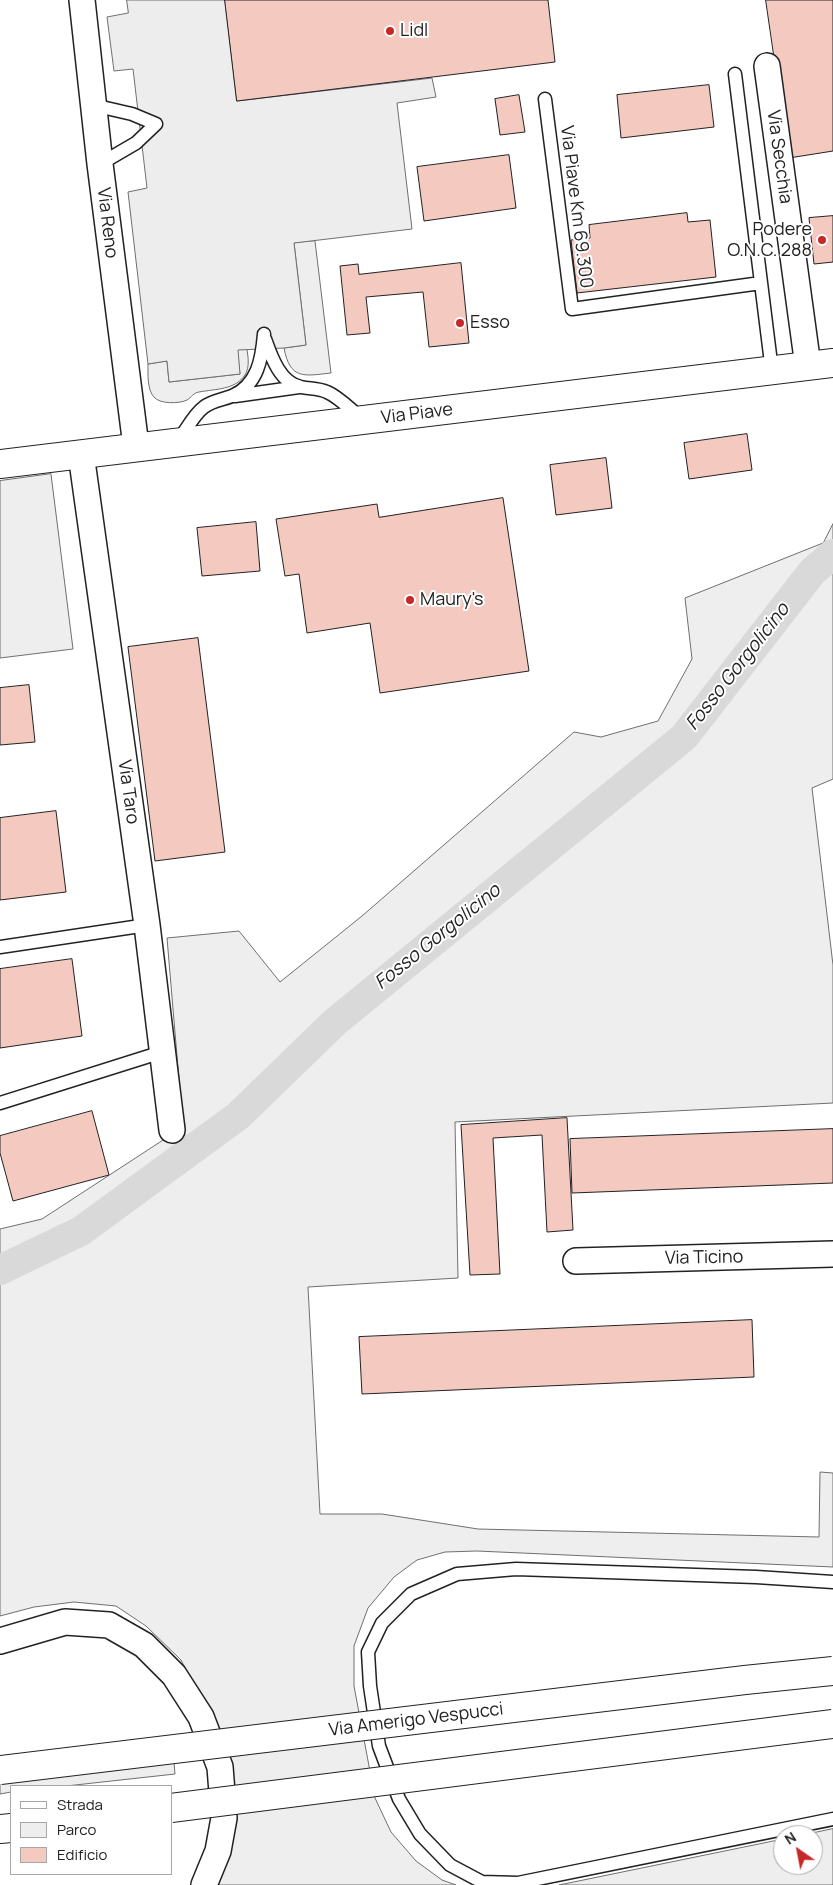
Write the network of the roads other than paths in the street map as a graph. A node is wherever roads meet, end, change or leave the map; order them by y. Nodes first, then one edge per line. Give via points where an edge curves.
1 (82, 0) edge
2 (767, 66) dead end
3 (735, 74) dead end
4 (545, 99) dead end
5 (92, 105) junction
6 (100, 164) junction
7 (761, 282) junction
8 (820, 365) edge
9 (772, 371) junction
10 (299, 387) junction
11 (232, 396) junction
12 (364, 420) junction
13 (178, 442) junction
14 (136, 446) junction
15 (81, 454) junction
16 (0, 464) edge
17 (147, 925) junction
18 (0, 946) edge
19 (162, 1052) junction
20 (0, 1102) edge
21 (172, 1130) dead end
22 (833, 1254) edge
23 (576, 1262) dead end
24 (833, 1582) edge
25 (0, 1641) edge
26 (833, 1671) edge
27 (833, 1724) edge
28 (0, 1770) edge
29 (172, 1808) edge
30 (833, 1819) edge
31 (204, 1885) edge

1 - 5 street, Via Reno
2 - 8 street, Via Secchia
3 - 7 lane
4 - 7 lane, Via Piave Km 69.300 via 572,308
5 - 6 street, Via Reno
5 - 6 lane via 132,114 156,124 136,143
6 - 14 street, Via Reno
7 - 9 lane
8 - 9 street, Via Piave
9 - 12 street, Via Piave
10 - 11 lane
10 - 11 lane via 277,366 264,334 262,358 255,375 245,388
10 - 12 lane via 329,392
11 - 13 lane via 215,400 201,409
12 - 13 street, Via Piave
13 - 14 street, Via Piave
14 - 15 street, Via Piave
15 - 16 street, Via Piave
15 - 17 street, Via Taro
17 - 18 lane
17 - 19 street, Via Taro
19 - 20 lane
19 - 21 street, Via Taro
22 - 23 street, Via Ticino
24 - 30 lane via 516,1569 457,1574 411,1594 382,1623 368,1652 379,1746 399,1799 420,1834 450,1866 482,1882 518,1884
25 - 31 street via 65,1622 109,1625 144,1645 174,1676 201,1717 220,1766 224,1818 218,1851
26 - 28 street, Via Amerigo Vespucci, bridge
27 - 29 street, bridge

